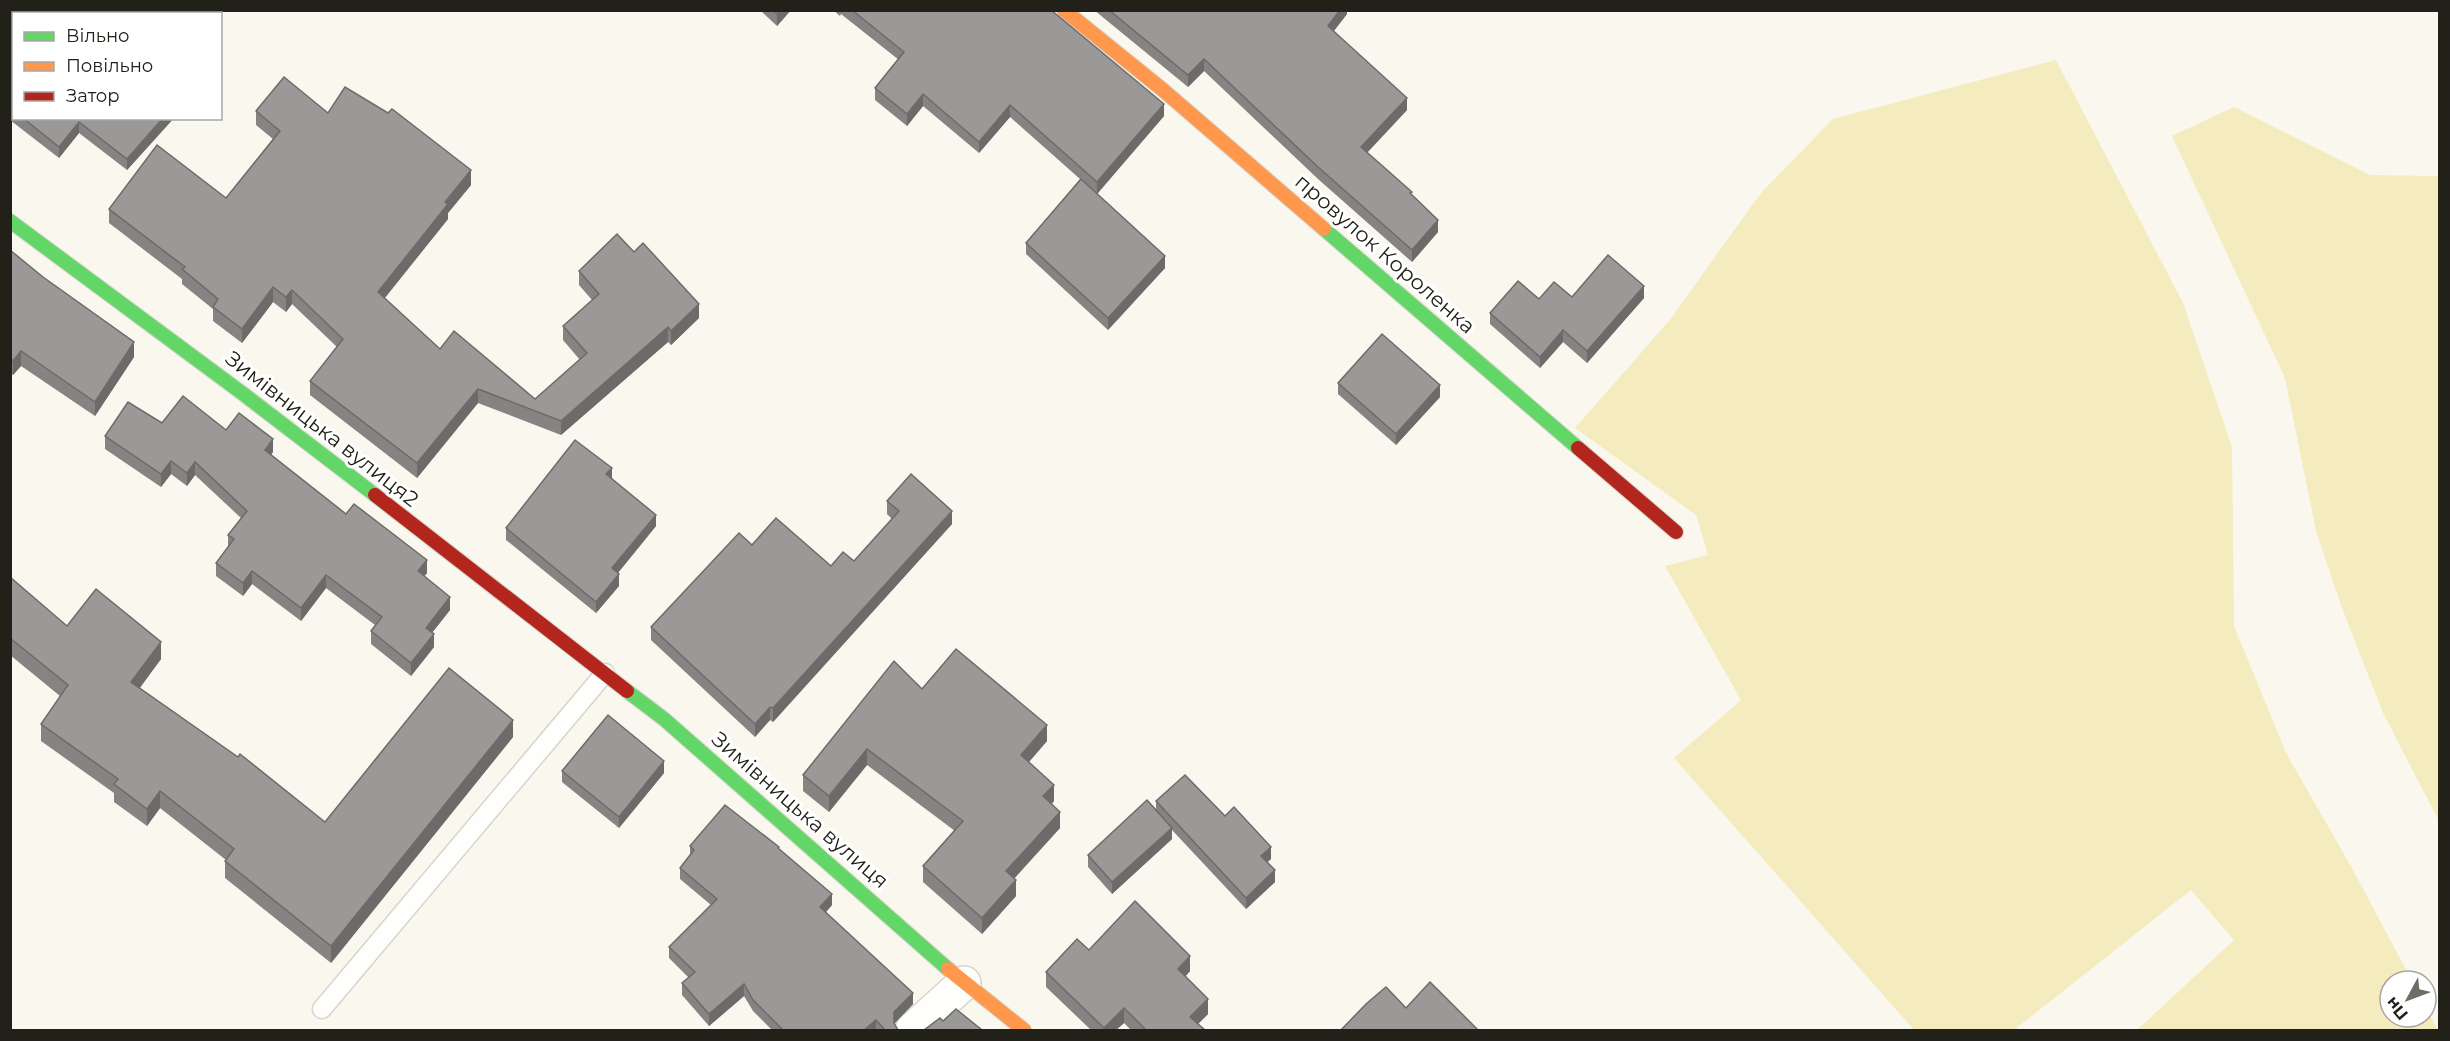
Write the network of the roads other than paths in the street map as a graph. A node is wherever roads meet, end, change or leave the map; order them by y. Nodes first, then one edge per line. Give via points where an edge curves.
1 (1064, 10) edge
2 (10, 221) edge
3 (1676, 532) dead end
4 (605, 673) junction
5 (964, 982) junction
6 (322, 1009) dead end
7 (912, 1030) edge
8 (1024, 1030) edge

1 - 3 street, провулок Короленка via 1163,90
2 - 4 street, Зимівницька вулиця2 via 242,393
4 - 5 street, Зимівницька вулиця via 664,719
4 - 6 lane
5 - 7 street
5 - 8 street, Зимівницька вулиця

